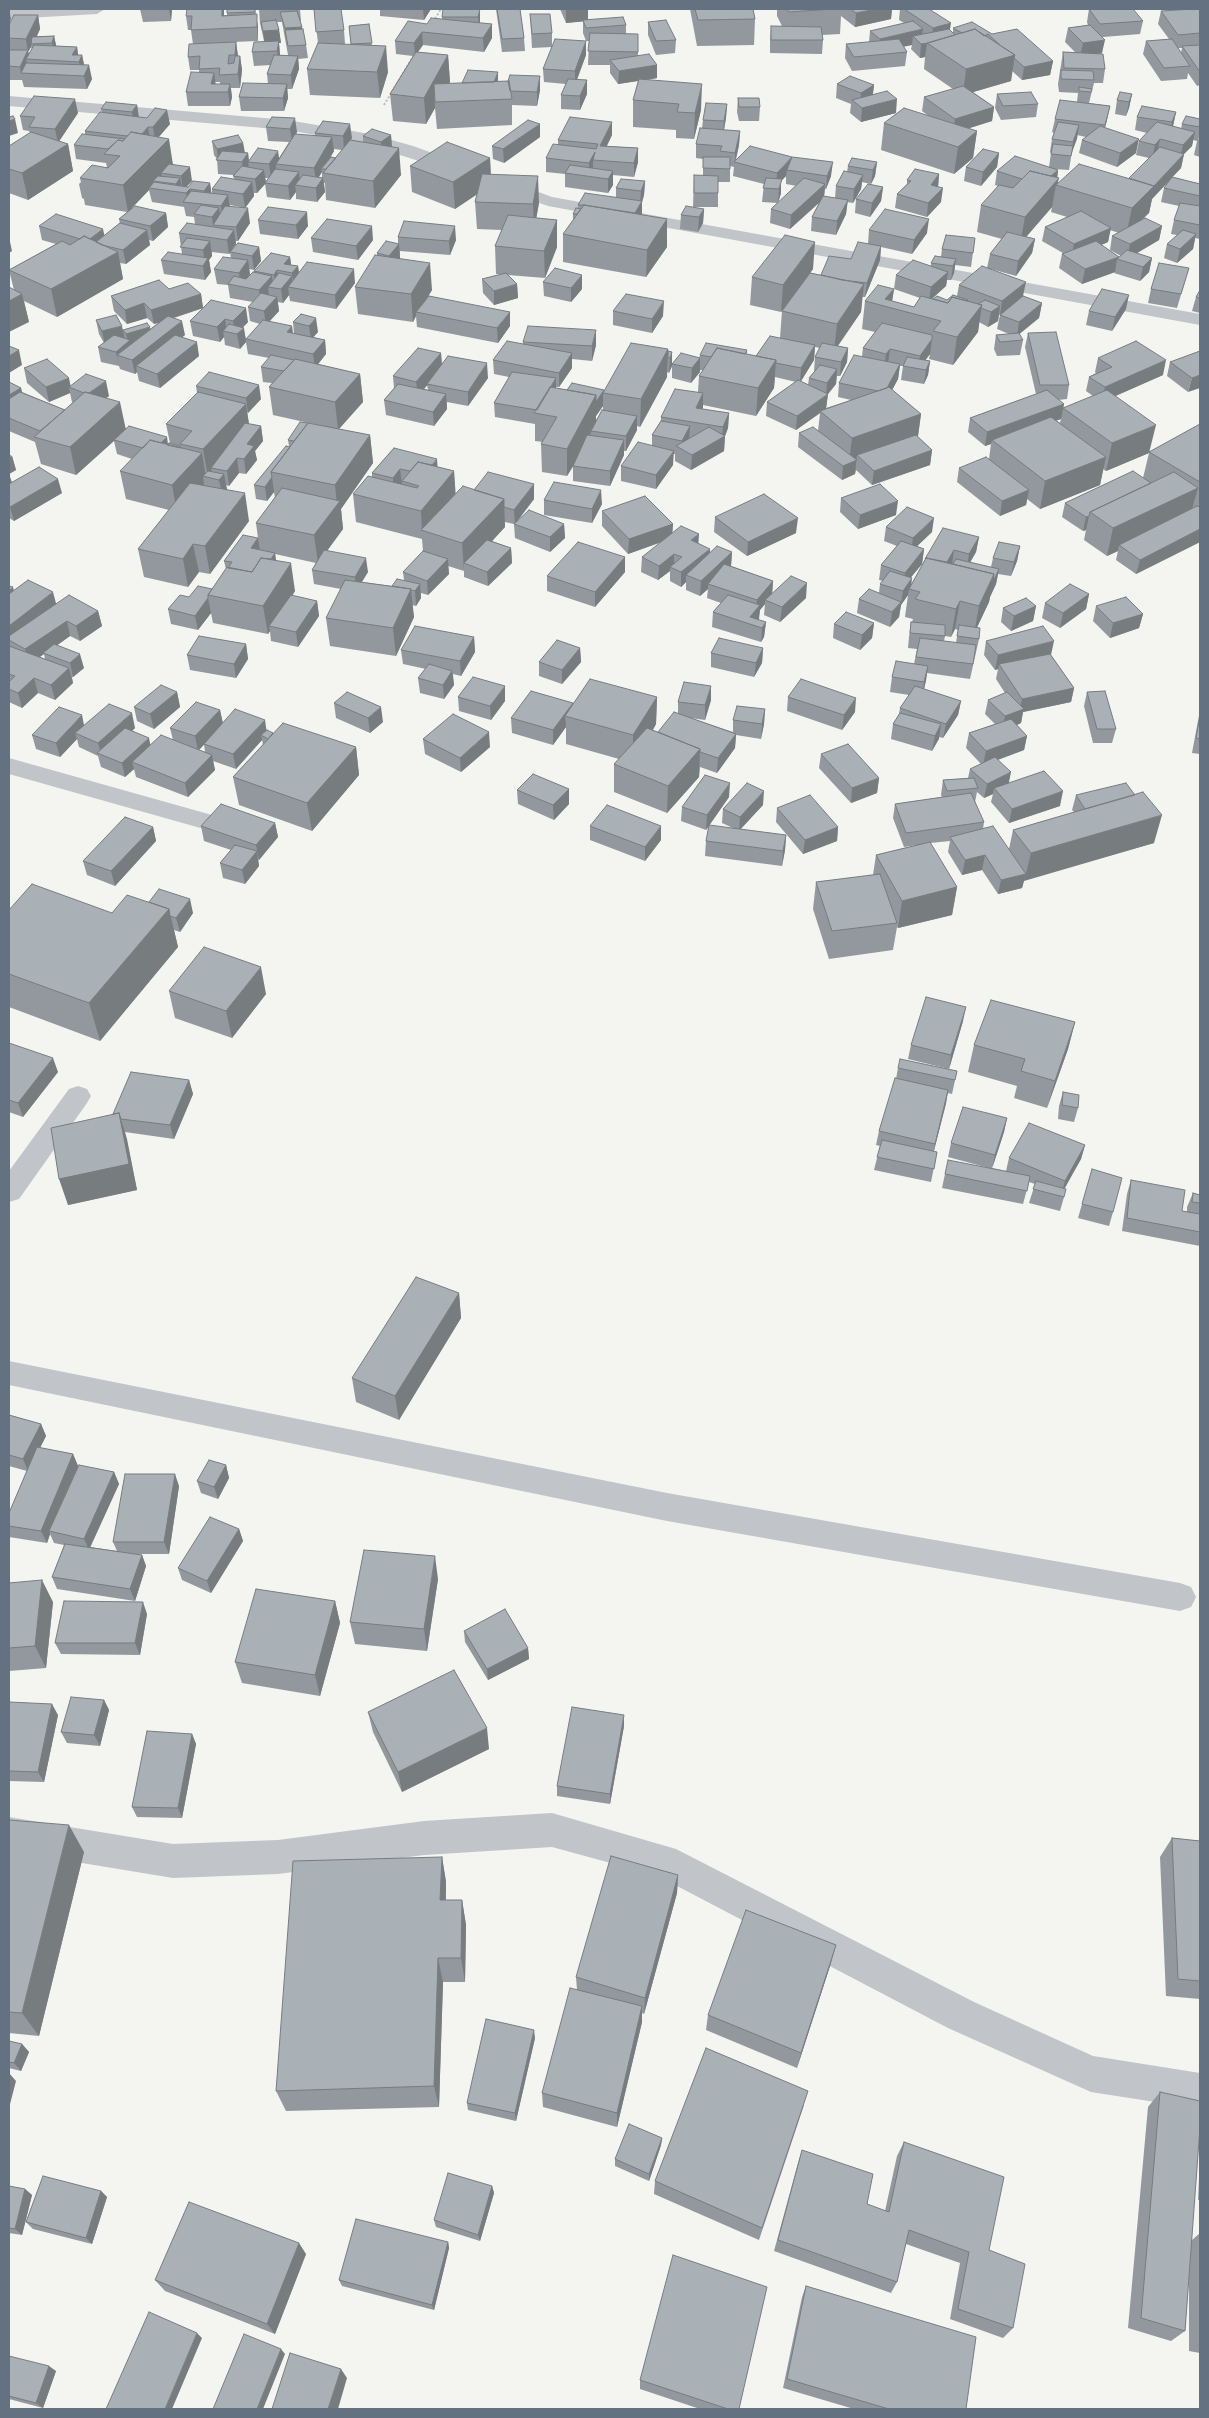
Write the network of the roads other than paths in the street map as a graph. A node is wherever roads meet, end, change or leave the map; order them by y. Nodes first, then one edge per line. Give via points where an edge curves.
1 (96, 9) edge
2 (9, 14) edge
3 (9, 101) edge
4 (1200, 320) edge
5 (9, 766) edge
6 (204, 821) edge
7 (78, 1096) dead end
8 (9, 1190) edge
9 (9, 1373) edge
10 (1180, 1597) dead end
11 (9, 1834) edge
12 (1200, 2091) edge

1 - 2 street
3 - 4 street via 287,125 364,138 548,201
5 - 6 street
7 - 8 street
9 - 10 street via 667,1507
11 - 12 street via 173,1861 278,1857 424,1838 552,1830 664,1861 961,2015 1091,2074

